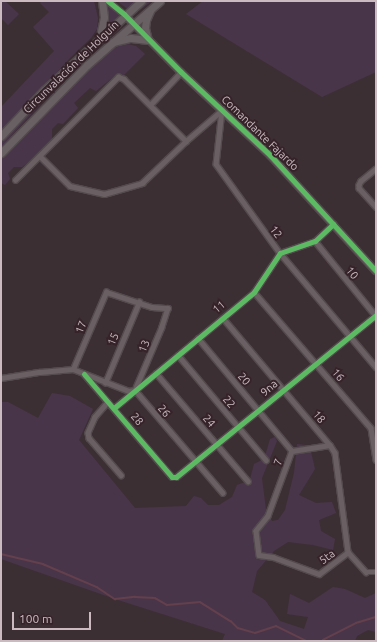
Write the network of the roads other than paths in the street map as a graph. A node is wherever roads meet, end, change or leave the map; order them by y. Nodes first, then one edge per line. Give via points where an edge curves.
1 (102, 1) edge
2 (108, 1) edge
3 (141, 1) edge
4 (160, 1) edge
5 (151, 8) junction
6 (124, 15) junction
7 (134, 23) junction
8 (98, 39) junction
9 (148, 40) junction
10 (112, 42) junction
11 (181, 72) junction
12 (150, 105) junction
13 (222, 110) junction
14 (1, 136) edge
15 (186, 141) junction
16 (1, 153) edge
17 (40, 156) junction
18 (376, 169) edge
19 (15, 180) dead end
20 (376, 208) edge
21 (333, 224) junction
22 (315, 241) junction
23 (280, 253) junction
24 (376, 271) edge
25 (254, 292) junction
26 (138, 302) junction
27 (376, 315) edge
28 (223, 318) junction
29 (349, 336) junction
30 (198, 338) junction
31 (178, 355) junction
32 (316, 363) junction
33 (376, 368) edge
34 (74, 369) junction
35 (156, 373) junction
36 (84, 374) junction
37 (1, 378) edge
38 (105, 383) junction
39 (283, 389) junction
40 (135, 390) junction
41 (108, 402) junction
42 (114, 408) junction
43 (258, 410) junction
44 (238, 426) junction
45 (375, 440) edge
46 (216, 443) junction
47 (330, 445) junction
48 (292, 451) junction
49 (266, 460) dead end
50 (376, 460) edge
51 (195, 461) junction
52 (121, 475) dead end
53 (174, 477) joint
54 (248, 481) dead end
55 (223, 493) dead end
56 (348, 552) junction
57 (259, 555) joint
58 (376, 572) edge

1 - 8 highway via 103,28
2 - 6 street
3 - 6 highway, Circunvalación de Holguín
4 - 5 highway, Circunvalación de Holguín
5 - 7 highway, Circunvalación de Holguín
5 - 9 highway via 146,20
6 - 7 street, Comandante Fajardo
6 - 8 highway, Circunvalación de Holguín
7 - 9 street, Comandante Fajardo
7 - 10 highway, Circunvalación de Holguín
8 - 14 highway, Circunvalación de Holguín via 44,90
9 - 10 highway via 131,38
9 - 11 street, Comandante Fajardo
10 - 16 highway, Circunvalación de Holguín
11 - 12 street
11 - 13 street, Comandante Fajardo
12 - 15 street
12 - 17 street via 124,79 118,77
13 - 15 street
13 - 21 street, Comandante Fajardo via 270,155
13 - 23 street, 12 via 216,164
15 - 17 street via 142,183 104,194 70,186
17 - 19 street
18 - 20 street via 359,185
21 - 22 street
21 - 24 street, Comandante Fajardo
22 - 23 street
22 - 27 street, 10
23 - 25 street, 11
23 - 29 street, 12
25 - 28 street, 11
25 - 32 street, 16
26 - 34 street, 17 via 106,292
26 - 38 street, 15
26 - 40 street, 13 via 152,307 168,308
27 - 29 street, 9na
28 - 30 street, 11
28 - 39 street, 18
29 - 32 street, 9na
29 - 33 street, 12
30 - 31 street, 11
30 - 43 street, 20
31 - 35 street, 11
31 - 44 street, 22
32 - 39 street, 9na
32 - 45 street, 16 via 371,428
34 - 36 street
34 - 37 street
35 - 40 street, 11
35 - 46 street, 24
36 - 38 street
36 - 41 street, 28
38 - 40 street via 129,391
39 - 43 street, 9na
39 - 47 street, 18
40 - 42 street, 11
40 - 51 street, 26
41 - 42 street, 28
41 - 52 street via 95,417 88,433 89,438
42 - 53 street, 28
43 - 44 street, 9na
43 - 48 street, 20
44 - 46 street, 9na
44 - 49 street, 22
45 - 50 street, 16
46 - 51 street, 9na
46 - 54 street, 24
47 - 48 street, 7
47 - 56 street, 18 via 335,453
48 - 57 street, 7 via 268,516 256,531
51 - 53 street, 9na
51 - 55 street, 26
56 - 57 street, 5ta via 319,574 273,557
56 - 58 street, 5ta via 366,572

